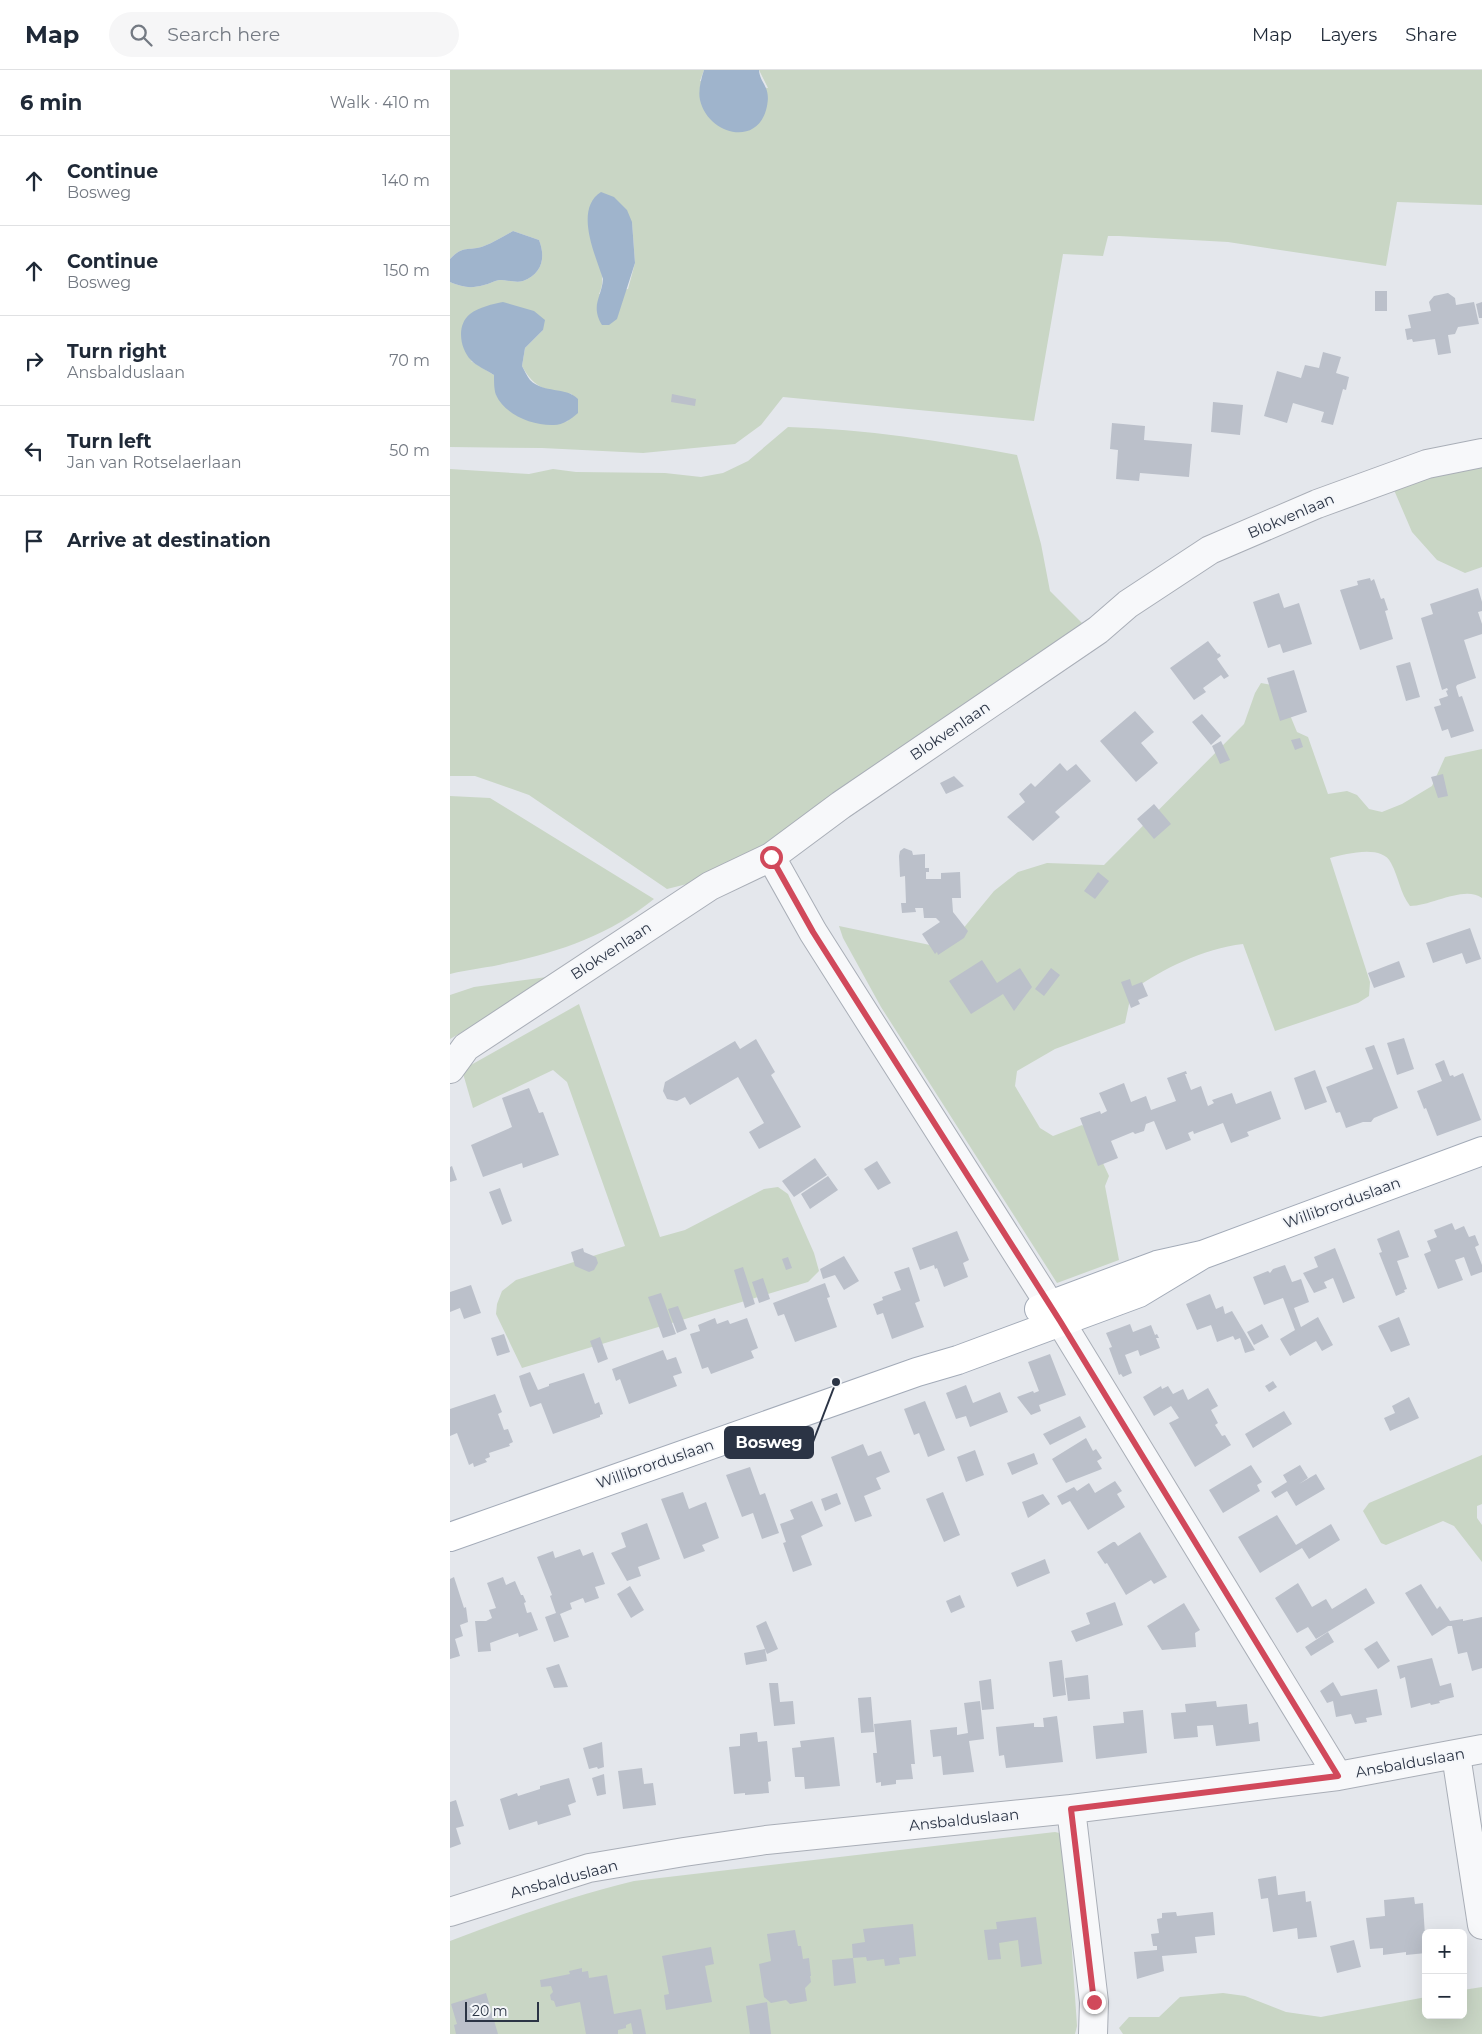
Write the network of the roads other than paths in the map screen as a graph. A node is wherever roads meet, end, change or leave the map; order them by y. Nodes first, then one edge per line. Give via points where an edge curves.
1 (1482, 453) edge
2 (771, 857) junction
3 (450, 1069) edge
4 (1482, 1151) edge
5 (1055, 1313) junction
6 (450, 1536) edge
7 (1482, 1750) edge
8 (1456, 1755) junction
9 (1338, 1776) junction
10 (1071, 1809) junction
11 (450, 1912) edge
12 (1482, 1925) edge
13 (1093, 2034) edge

1 - 2 street, Blokvenlaan via 1426,464 1317,504 1210,550 1128,604 1098,630 841,805
2 - 3 street, Blokvenlaan via 710,886 466,1047
2 - 5 street via 813,932
4 - 5 main road, Willibrorduslaan via 1202,1255 1138,1293
5 - 6 main road, Willibrorduslaan via 958,1360
5 - 9 street
7 - 8 street, Ansbalduslaan
8 - 9 street, Ansbalduslaan
8 - 12 street
9 - 10 street, Ansbalduslaan
10 - 11 street, Ansbalduslaan via 776,1839 684,1852 589,1868
10 - 13 street via 1094,2002

